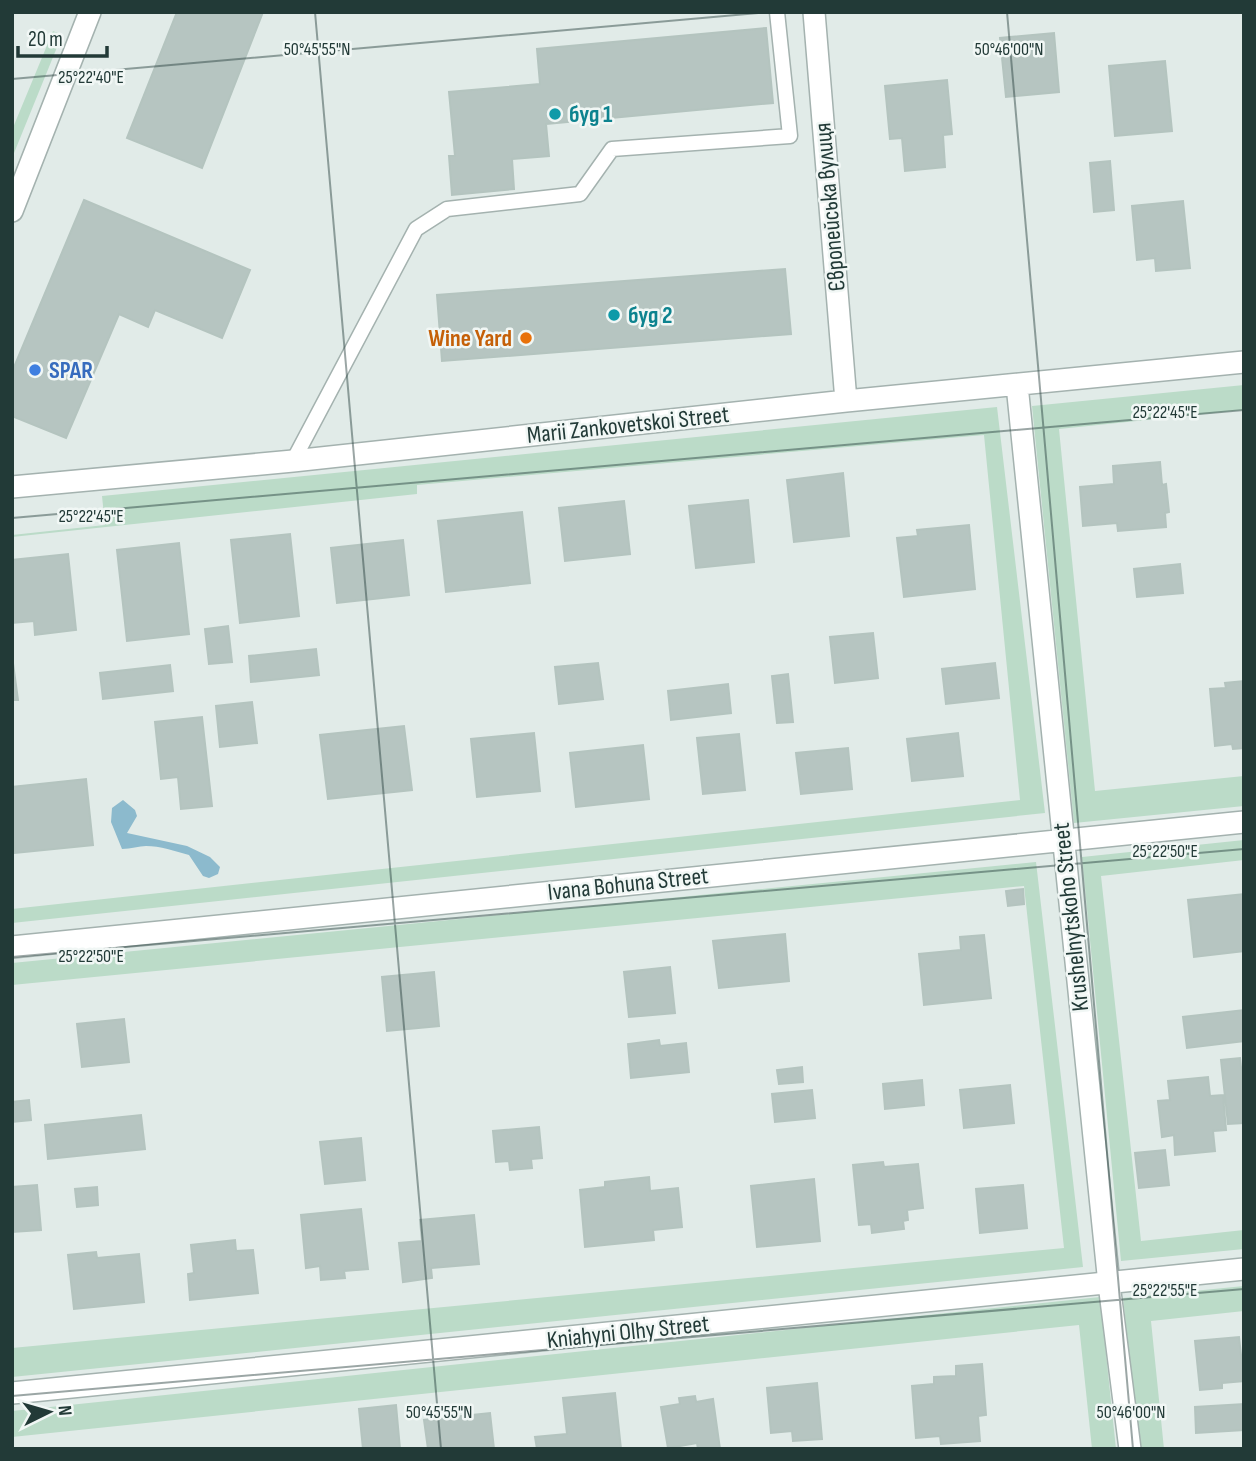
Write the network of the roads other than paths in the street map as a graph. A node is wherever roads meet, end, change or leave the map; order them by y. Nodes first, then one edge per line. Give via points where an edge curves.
1 (90, 12) edge
2 (777, 12) edge
3 (814, 12) edge
4 (12, 211) edge
5 (1244, 362) edge
6 (1017, 384) junction
7 (846, 401) junction
8 (293, 461) junction
9 (12, 487) edge
10 (1244, 822) edge
11 (1063, 840) junction
12 (12, 947) edge
13 (1244, 1269) edge
14 (1110, 1284) junction
15 (12, 1393) edge
16 (1129, 1449) edge

1 - 4 street
2 - 8 lane via 790,136 612,149 580,194 447,209 437,215 416,229
3 - 7 street, Європейська вулиця
5 - 6 street, Marii Zankovetskoi Street
6 - 7 street, Marii Zankovetskoi Street
6 - 11 street, Krushelnytskoho Street
7 - 8 street, Marii Zankovetskoi Street
8 - 9 street, Marii Zankovetskoi Street
10 - 11 street, Ivana Bohuna Street
11 - 12 street, Ivana Bohuna Street
11 - 14 street, Krushelnytskoho Street
13 - 14 street, Kniahyni Olhy Street
14 - 15 street, Kniahyni Olhy Street
14 - 16 street, Krushelnytskoho Street

